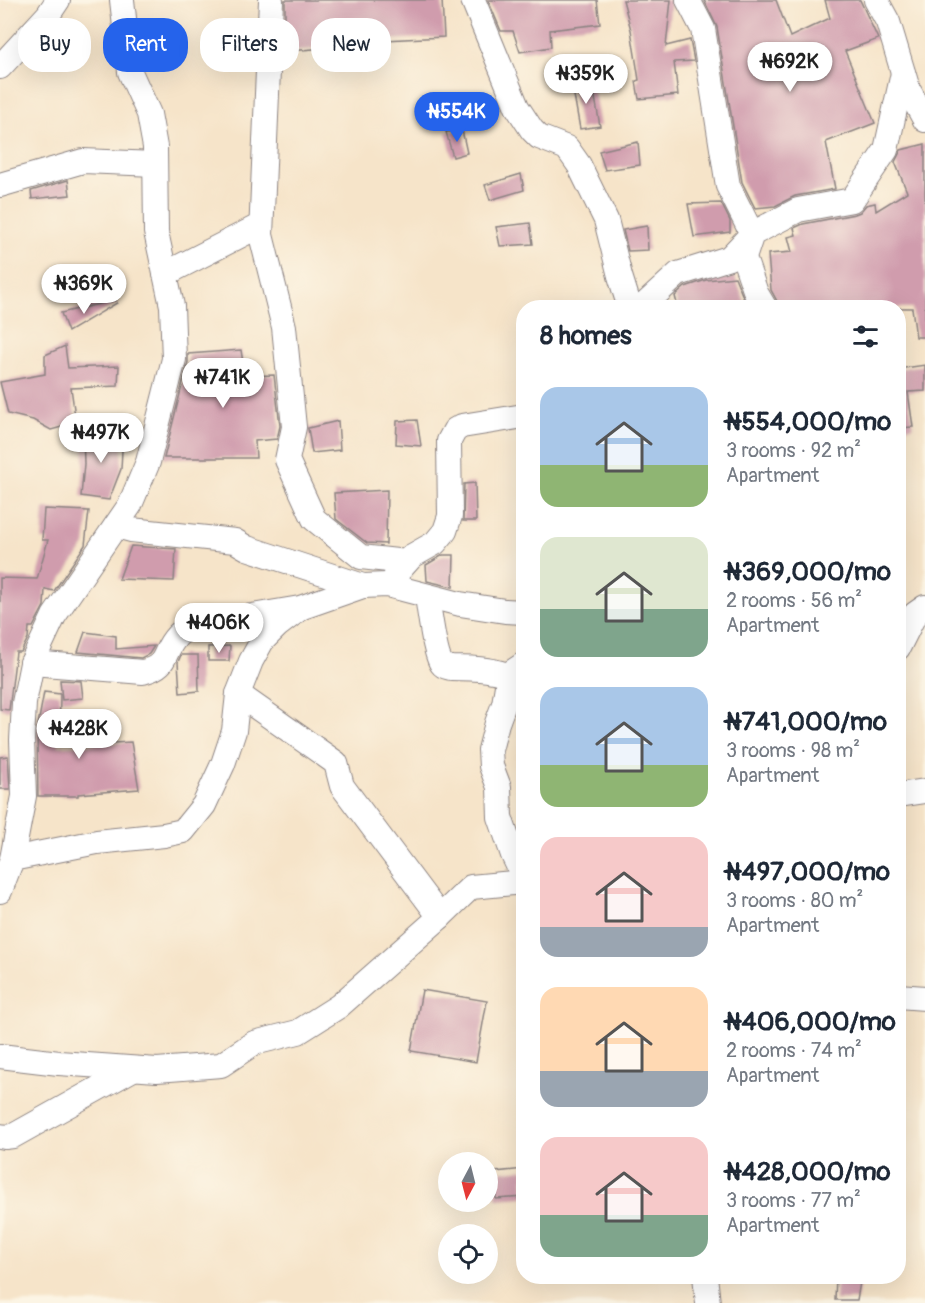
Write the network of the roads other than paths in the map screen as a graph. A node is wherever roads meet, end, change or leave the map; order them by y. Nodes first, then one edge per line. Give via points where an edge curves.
1 (58, 0) edge
2 (122, 0) edge
3 (271, 0) edge
4 (473, 0) edge
5 (688, 0) edge
6 (876, 0) edge
7 (0, 67) edge
8 (903, 73) junction
9 (925, 120) edge
10 (155, 164) junction
11 (0, 185) edge
12 (261, 225) junction
13 (752, 234) junction
14 (165, 274) junction
15 (628, 300) edge
16 (650, 300) edge
17 (760, 300) edge
18 (516, 417) edge
19 (116, 526) junction
20 (406, 562) junction
21 (387, 585) junction
22 (363, 586) junction
23 (426, 596) junction
24 (300, 608) junction
25 (925, 608) edge
26 (516, 612) edge
27 (906, 632) edge
28 (32, 663) junction
29 (516, 673) edge
30 (516, 679) edge
31 (238, 694) junction
32 (925, 791) edge
33 (906, 794) edge
34 (12, 859) junction
35 (516, 862) edge
36 (516, 881) edge
37 (0, 891) edge
38 (440, 917) junction
39 (906, 997) edge
40 (925, 998) edge
41 (0, 1056) edge
42 (133, 1069) junction
43 (0, 1136) edge
44 (706, 1284) edge
45 (708, 1303) edge

1 - 7 street
2 - 10 street via 130,72 149,114
3 - 12 street
4 - 15 street via 517,107 539,137 567,148 579,165 606,220
5 - 13 street via 703,29 728,186
6 - 8 street via 888,22
8 - 9 street
8 - 13 street via 886,150 852,200 798,210
10 - 11 street via 83,161
10 - 14 street via 156,232
12 - 14 street
12 - 20 street via 284,327 294,427 287,460 314,519 361,557
13 - 16 street via 729,258 678,274
13 - 17 street via 744,258
14 - 19 street via 172,306 174,359 148,462 130,506
18 - 20 street via 455,430 449,441 450,516 446,531
19 - 22 street via 235,541
19 - 28 street via 54,616
20 - 21 street
21 - 22 street
21 - 23 street
22 - 24 street
23 - 26 street
23 - 29 street via 437,653 444,666
24 - 28 street via 193,626 178,634 154,670
24 - 31 street via 262,641
25 - 27 street via 915,614
28 - 34 street via 24,703 24,796
30 - 35 street via 490,750 499,787 500,817
31 - 34 street via 234,731 223,764 204,805 183,831 97,842
31 - 38 street via 336,763 342,786
32 - 33 street
34 - 37 street
36 - 38 street via 471,887
38 - 42 street via 339,1006 298,1032 254,1043 221,1065
39 - 40 street
41 - 42 street
42 - 43 street via 13,1136
44 - 45 street

